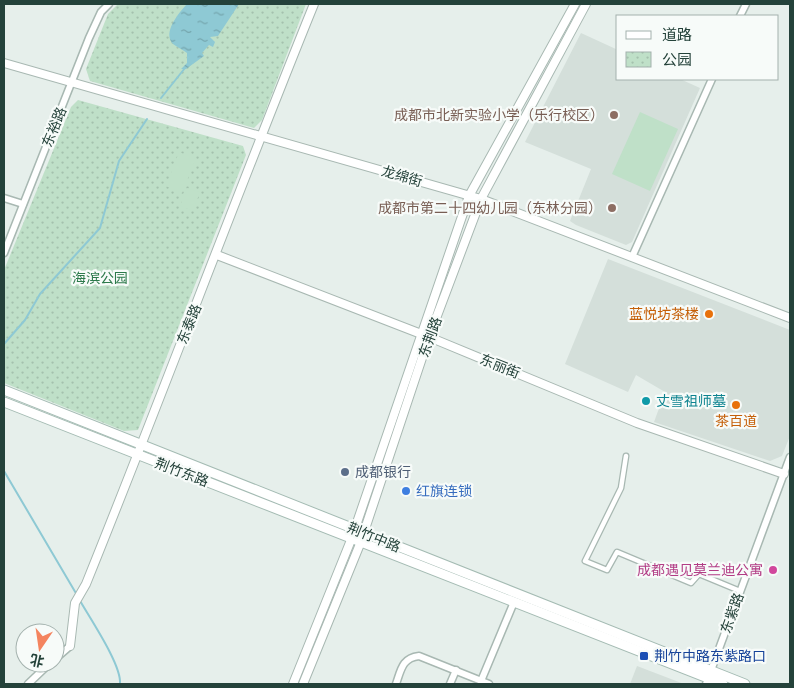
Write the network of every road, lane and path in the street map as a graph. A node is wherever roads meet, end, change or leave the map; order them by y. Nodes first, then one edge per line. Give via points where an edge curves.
1 (109, 4) edge
2 (314, 4) edge
3 (575, 4) edge
4 (586, 4) edge
5 (4, 63) edge
6 (712, 80) edge
7 (72, 82) junction
8 (261, 135) junction
9 (469, 196) junction
10 (4, 198) edge
11 (481, 199) junction
12 (23, 204) junction
13 (4, 253) edge
14 (216, 255) junction
15 (632, 257) junction
16 (790, 318) edge
17 (426, 335) junction
18 (4, 390) edge
19 (4, 402) edge
20 (141, 445) junction
21 (138, 454) junction
22 (626, 456) dead end
23 (790, 457) edge
24 (784, 474) junction
25 (354, 529) junction
26 (364, 533) junction
27 (356, 542) junction
28 (740, 591) junction
29 (514, 602) junction
30 (70, 646) joint
31 (65, 650) edge
32 (456, 670) junction
33 (40, 673) edge
34 (709, 678) edge
35 (481, 681) junction
36 (28, 684) edge
37 (293, 684) edge
38 (303, 684) edge
39 (396, 684) edge
40 (450, 684) edge
41 (489, 684) edge
42 (723, 684) edge
43 (745, 684) edge

1 - 7 street, 东裕路 via 101,12
2 - 8 street, 东泰路
3 - 9 street, 东荆路
4 - 11 street, 东荆路
5 - 7 street, 龙绵街
6 - 15 street
7 - 8 street, 龙绵街
7 - 12 street, 东裕路
8 - 9 street, 龙绵街
8 - 14 street, 东泰路
9 - 11 street, 龙绵街
9 - 17 street, 东荆路
10 - 12 street
11 - 15 street, 龙绵街
11 - 17 street, 东荆路
12 - 13 street, 东裕路
14 - 17 street, 东丽街
14 - 20 street, 东泰路
15 - 16 street, 龙绵街
17 - 24 street, 东丽街 via 637,423
17 - 25 street, 东荆路
17 - 26 street, 东荆路
18 - 20 main road, 荆竹中路
19 - 21 main road, 荆竹东路
20 - 21 street, 东泰路
20 - 25 main road, 荆竹中路
21 - 27 main road, 荆竹东路
21 - 30 street, 东泰路 via 75,603
22 - 28 street via 621,488 585,561 607,570 617,552 691,583 698,574
23 - 24 street, 东紫路
24 - 28 street, 东紫路
25 - 26 main road, 荆竹中路
25 - 27 street, 东荆路
26 - 27 street, 东荆路
26 - 34 main road, 荆竹中路
27 - 29 main road, 荆竹中路
27 - 37 street, 东荆路
27 - 38 street, 东荆路
28 - 34 street, 东紫路
29 - 34 main road, 荆竹中路
29 - 35 street
30 - 31 street
32 - 35 street
32 - 39 street via 428,658 409,657
32 - 40 street
33 - 36 street
34 - 42 main road, 荆竹中路
34 - 43 main road, 荆竹中路
35 - 41 street

